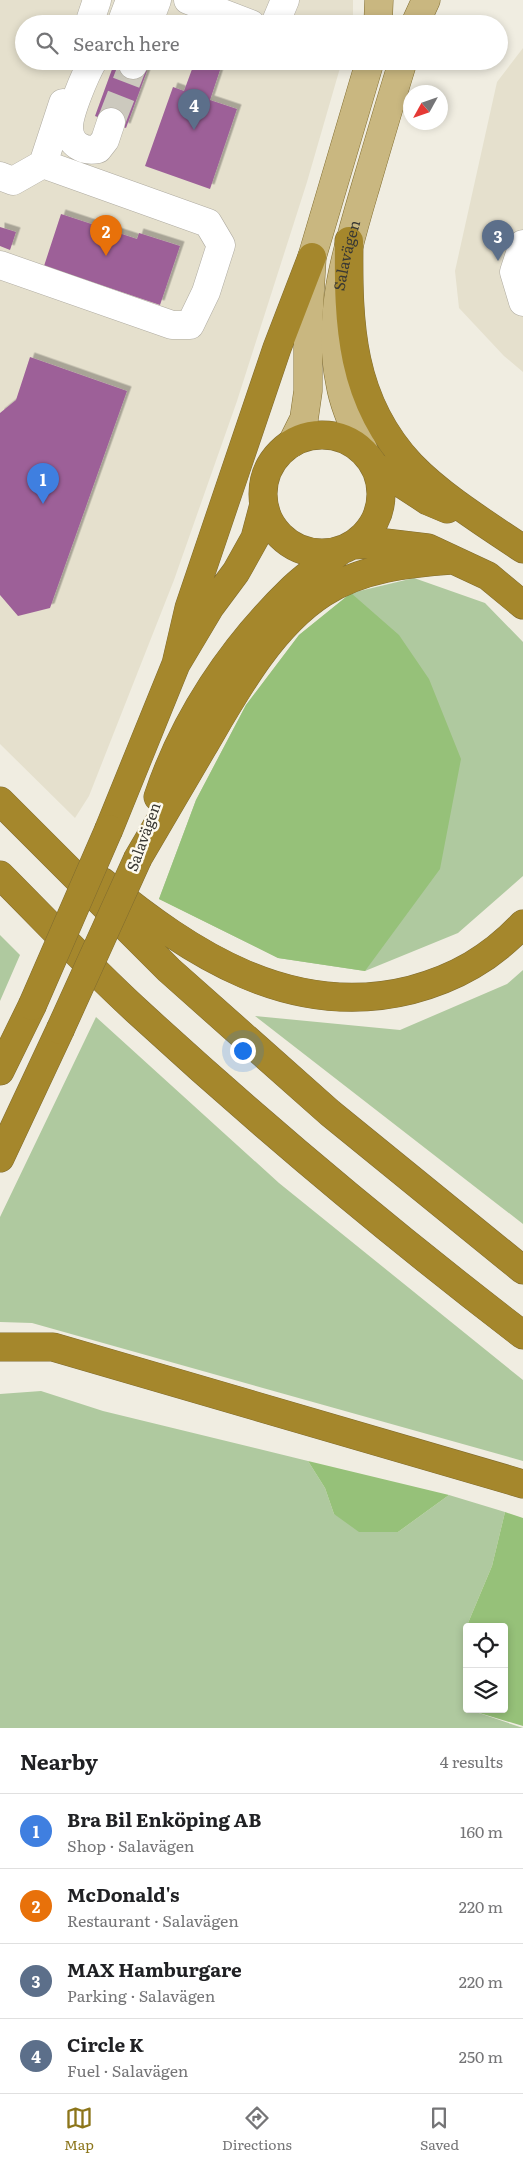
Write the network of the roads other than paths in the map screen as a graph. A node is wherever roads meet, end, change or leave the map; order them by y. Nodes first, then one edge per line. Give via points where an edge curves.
1 (97, 0) edge
2 (130, 0) edge
3 (157, 0) edge
4 (188, 0) edge
5 (285, 0) edge
6 (379, 0) edge
7 (426, 0) edge
8 (92, 15) edge
9 (125, 15) edge
10 (151, 15) edge
11 (227, 15) edge
12 (279, 15) edge
13 (378, 15) edge
14 (419, 15) edge
15 (74, 70) edge
16 (88, 70) edge
17 (367, 70) edge
18 (400, 70) edge
19 (111, 122) tunnel mouth
20 (43, 164) junction
21 (0, 176) edge
22 (349, 241) junction
23 (523, 244) edge
24 (312, 257) junction
25 (0, 265) edge
26 (523, 302) edge
27 (292, 443) junction
28 (370, 459) junction
29 (264, 504) junction
30 (490, 526) junction
31 (346, 549) junction
32 (523, 549) edge
33 (453, 560) junction
34 (523, 605) edge
35 (176, 664) junction
36 (0, 800) edge
37 (138, 858) junction
38 (0, 875) edge
39 (523, 924) edge
40 (0, 1071) edge
41 (0, 1158) edge
42 (523, 1270) edge
43 (523, 1336) edge
44 (0, 1347) edge
45 (523, 1484) edge

1 - 8 lane
2 - 9 lane
3 - 10 lane
4 - 11 lane
5 - 12 lane
6 - 13 main road
7 - 14 main road
15 - 20 lane
16 - 19 lane via 69,127 72,138 79,148 98,149
17 - 24 main road, Salavägen
18 - 22 main road, Salavägen
20 - 21 lane via 12,180
20 - 25 lane via 208,223 221,245 206,292 190,325 172,325
22 - 28 main road, Salavägen via 338,296 336,362 350,418
22 - 30 highway via 349,296 355,358 375,414 390,439 412,465
23 - 26 lane via 514,272
24 - 27 main road, Salavägen via 308,391 304,419
24 - 35 highway via 277,348 192,599
27 - 28 highway via 306,437 329,435 351,442
27 - 29 highway via 280,452 265,476
28 - 30 highway via 428,501
28 - 31 highway via 381,484 382,502 368,534
29 - 31 highway via 268,520 290,545 322,554
29 - 35 highway via 255,538
30 - 32 highway
31 - 33 highway via 386,543 405,544 428,548
31 - 37 highway, Salavägen via 292,588 239,647 212,686 182,738 162,784
33 - 34 highway via 488,576
33 - 37 highway via 381,569 341,583 322,593 291,618 226,708
35 - 40 highway, bridge via 109,829
36 - 39 highway via 146,917 184,943 245,976 280,988 316,996 354,998 389,995 424,986 455,976 508,940
36 - 42 highway via 169,970 330,1112
37 - 41 highway, Salavägen, bridge
38 - 43 highway via 136,1010 297,1153
44 - 45 highway via 52,1347

